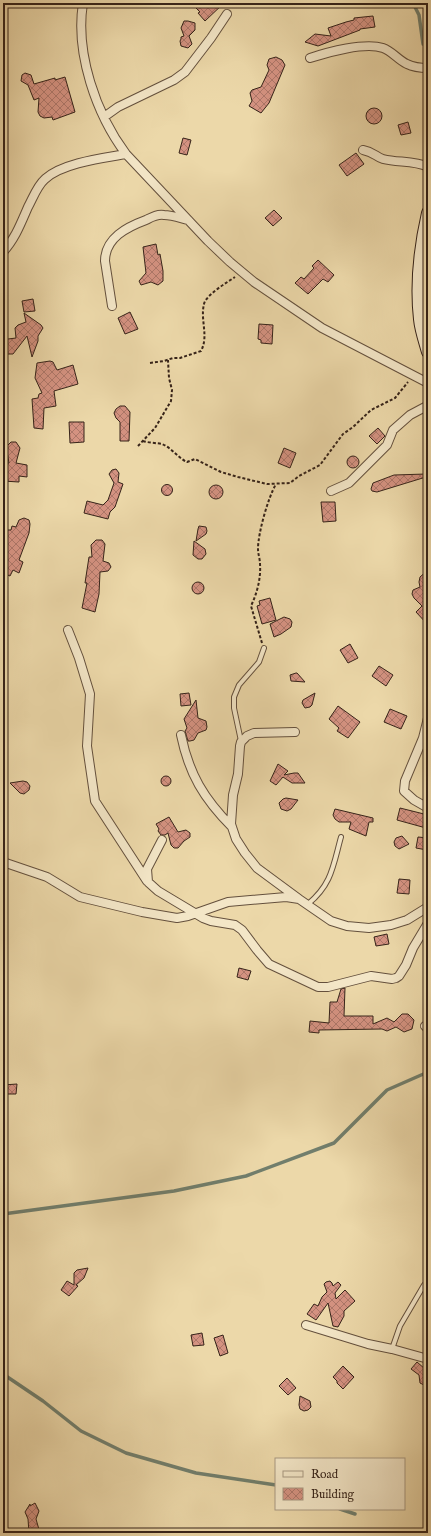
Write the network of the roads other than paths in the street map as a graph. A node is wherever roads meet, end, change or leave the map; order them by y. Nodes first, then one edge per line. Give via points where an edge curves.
1 (82, 3) edge
2 (227, 14) dead end
3 (310, 58) dead end
4 (428, 68) edge
5 (104, 117) junction
6 (363, 150) dead end
7 (126, 154) junction
8 (428, 167) edge
9 (428, 213) edge
10 (189, 220) junction
11 (3, 252) edge
12 (112, 306) dead end
13 (428, 352) edge
14 (428, 383) edge
15 (428, 407) edge
16 (331, 491) dead end
17 (68, 630) dead end
18 (264, 648) road end
19 (428, 718) edge
20 (295, 732) dead end
21 (181, 735) dead end
22 (241, 742) junction
23 (428, 808) edge
24 (232, 827) junction
25 (341, 837) dead end
26 (162, 840) dead end
27 (3, 862) edge
28 (148, 882) junction
29 (299, 899) junction
30 (308, 904) junction
31 (428, 907) edge
32 (196, 913) junction
33 (428, 923) edge
34 (428, 1281) edge
35 (306, 1325) dead end
36 (392, 1349) junction
37 (428, 1359) edge

1 - 5 street via 82,41 87,68 96,101
2 - 5 street via 185,72
3 - 4 street via 347,48 383,48 406,64
5 - 7 street
6 - 8 street via 371,151 382,159
7 - 10 street
7 - 11 street via 68,167 46,178 35,193 10,245
9 - 13 street via 421,245 418,278 420,321
10 - 12 street via 164,214 156,215 125,229 112,240 104,261
10 - 14 street via 208,241 254,282 322,328
15 - 16 street via 410,414 393,430 387,445 349,483
17 - 28 street via 90,694 87,746 96,801
18 - 22 lane via 259,662 239,685 234,697
19 - 23 street via 405,780 404,791
20 - 22 street via 254,733
21 - 24 street via 185,756 196,781 212,806
22 - 24 street via 233,795
24 - 29 street via 239,844 257,868
25 - 30 lane via 329,877 323,889
26 - 28 street via 147,869
27 - 32 street via 47,877 87,899 177,918
28 - 32 street via 158,891
29 - 30 street
29 - 32 street via 286,897 228,902
30 - 31 street via 331,922 369,928 407,920
32 - 33 street via 211,921 235,925 269,964 318,987 328,987 370,976 396,978 406,965
34 - 36 lane via 400,1326
35 - 36 street
36 - 37 street

